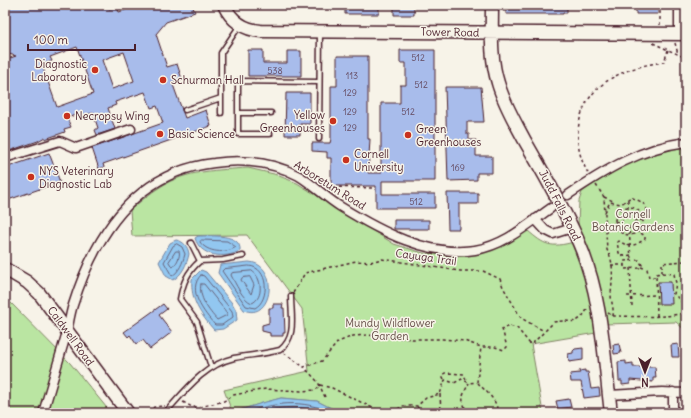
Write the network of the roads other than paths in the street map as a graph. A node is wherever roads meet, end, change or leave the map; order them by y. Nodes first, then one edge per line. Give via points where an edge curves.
1 (224, 5) edge
2 (492, 5) edge
3 (679, 5) edge
4 (240, 24) junction
5 (320, 32) junction
6 (492, 33) junction
7 (680, 36) edge
8 (319, 82) junction
9 (221, 98) junction
10 (185, 110) dead end
11 (221, 113) dead end
12 (238, 113) junction
13 (271, 113) dead end
14 (131, 129) dead end
15 (270, 134) dead end
16 (319, 139) dead end
17 (686, 142) edge
18 (5, 158) edge
19 (568, 195) dead end
20 (551, 208) dead end
21 (535, 219) junction
22 (572, 228) junction
23 (190, 243) dead end
24 (243, 256) dead end
25 (200, 261) junction
26 (5, 268) edge
27 (291, 296) road end
28 (67, 331) junction
29 (211, 367) junction
30 (673, 392) junction
31 (686, 393) edge
32 (609, 395) junction
33 (43, 413) edge
34 (128, 413) edge
35 (165, 413) edge
36 (612, 413) edge
37 (673, 413) edge

1 - 4 street, Tower Road
2 - 6 street, Judd Falls Road
3 - 7 street
4 - 5 street, Tower Road via 255,30
4 - 9 lane via 222,53
5 - 6 street, Tower Road
5 - 8 lane
6 - 7 street, Tower Road
6 - 22 street, Judd Falls Road via 494,66 503,99
8 - 12 lane via 238,81
8 - 16 lane
9 - 10 lane
9 - 11 lane
12 - 13 lane
12 - 15 lane via 238,134
14 - 18 street via 76,148 60,141
17 - 19 street via 662,146 639,154 617,164
20 - 21 street, Arboretum Road
21 - 22 street via 544,230 553,234
21 - 28 street, Arboretum Road via 513,235 486,248 467,251 432,248 410,242 381,229 341,207 287,171 243,161 189,167 157,181 138,194 121,211 99,243 88,265 72,306
22 - 32 street, Judd Falls Road via 580,244 593,289
23 - 25 lane
24 - 25 lane
25 - 29 lane via 189,271 180,299 197,322
26 - 28 street, Caldwell Road via 33,287
27 - 29 lane via 292,334 280,350 234,358
28 - 33 street, Arboretum Road
28 - 34 street, Caldwell Road
29 - 35 lane
30 - 31 street
30 - 32 street
30 - 37 street
32 - 36 street, Judd Falls Road

